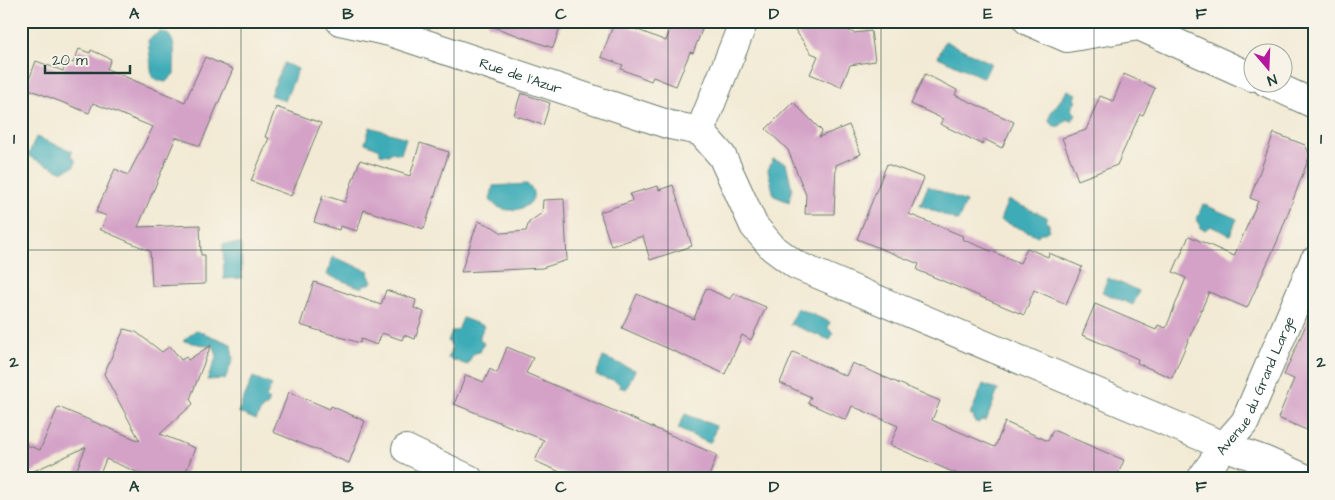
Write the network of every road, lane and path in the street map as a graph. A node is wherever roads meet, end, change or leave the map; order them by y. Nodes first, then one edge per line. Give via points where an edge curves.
1 (340, 21) edge
2 (744, 21) edge
3 (1028, 21) edge
4 (392, 26) edge
5 (1242, 72) edge
6 (1288, 92) edge
7 (1314, 104) edge
8 (700, 131) junction
9 (1314, 261) edge
10 (1224, 446) junction
11 (406, 449) dead end
12 (469, 479) edge
13 (1201, 479) edge
14 (1307, 479) edge

1 - 4 street, Rue de l'Azur
2 - 8 street
3 - 5 street via 1067,38 1139,26
4 - 8 street, Rue de l'Azur via 670,126
6 - 7 street
8 - 10 street via 722,156 754,226 773,248 796,265
9 - 10 street, Avenue du Grand Large via 1245,422
10 - 13 street, Avenue du Grand Large
10 - 14 street
11 - 12 street

